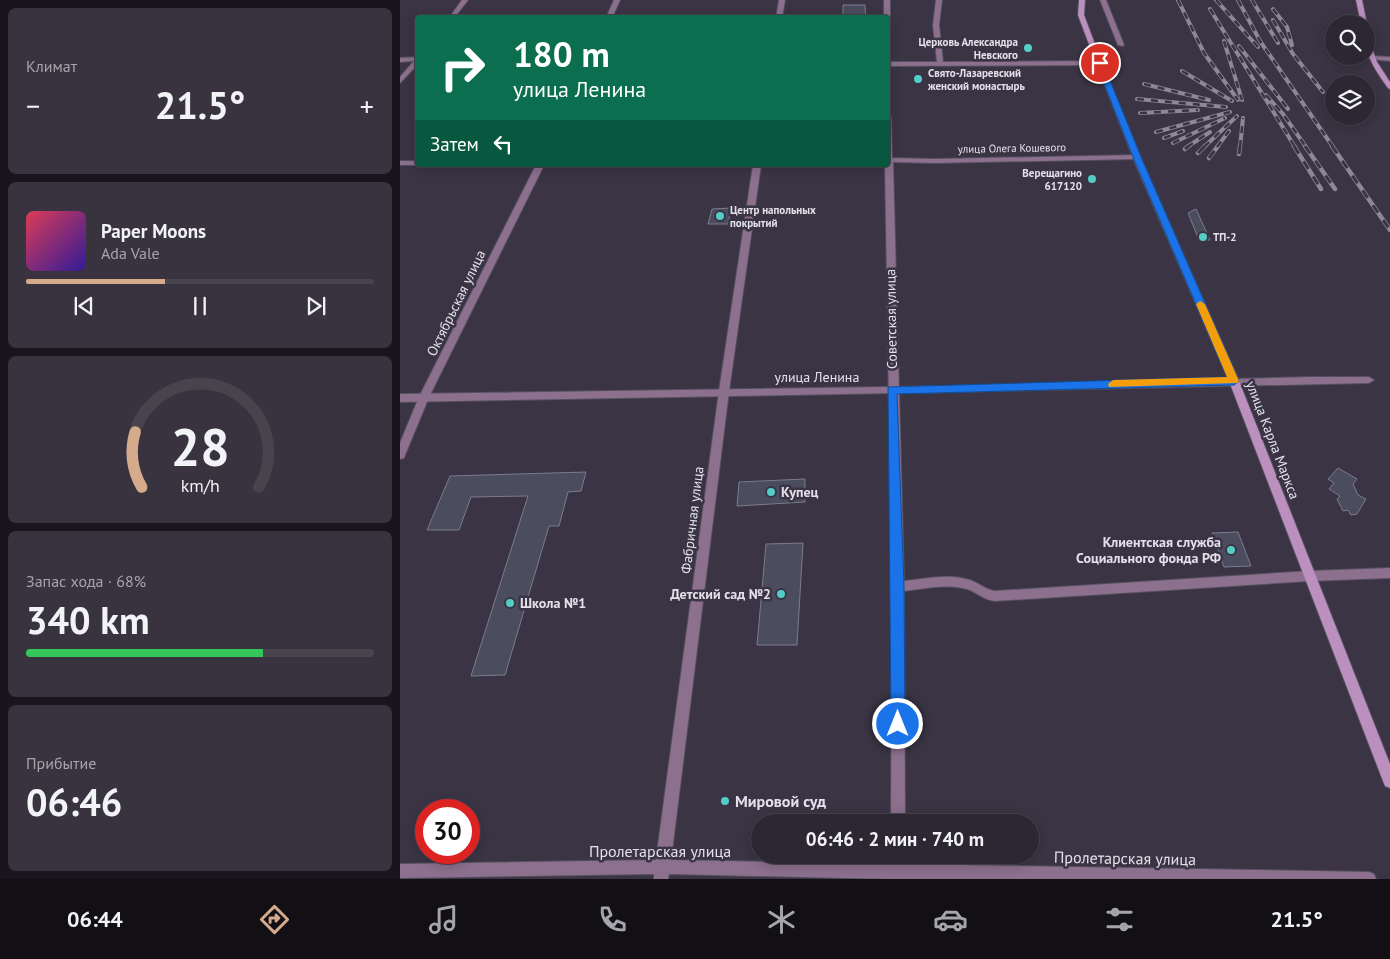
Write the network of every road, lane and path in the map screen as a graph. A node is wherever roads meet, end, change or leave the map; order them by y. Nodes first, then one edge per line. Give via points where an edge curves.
1 (466, 0) edge
2 (617, 0) edge
3 (782, 0) edge
4 (887, 0) edge
5 (938, 0) edge
6 (1082, 0) edge
7 (1103, 0) edge
8 (1358, 0) edge
9 (454, 15) edge
10 (610, 15) edge
11 (780, 15) edge
12 (887, 15) edge
13 (1362, 15) edge
14 (1121, 45) dead end
15 (1375, 58) edge
16 (400, 60) edge
17 (415, 60) edge
18 (1390, 60) edge
19 (1100, 63) junction
20 (1375, 63) edge
21 (415, 64) edge
22 (890, 64) edge
23 (940, 64) junction
24 (400, 82) edge
25 (1390, 87) edge
26 (1137, 157) junction
27 (890, 160) edge
28 (400, 163) edge
29 (415, 163) edge
30 (539, 167) edge
31 (757, 167) edge
32 (888, 167) edge
33 (1369, 380) dead end
34 (1234, 381) junction
35 (892, 390) junction
36 (724, 391) junction
37 (424, 397) junction
38 (400, 398) edge
39 (400, 455) edge
40 (1390, 573) edge
41 (1310, 576) junction
42 (898, 586) junction
43 (1390, 781) edge
44 (898, 814) edge
45 (400, 871) edge
46 (662, 873) edge
47 (899, 876) edge
48 (1369, 879) edge

1 - 9 street
2 - 10 street
3 - 11 street
4 - 12 street
5 - 23 street via 936,25
6 - 19 main road, улица Карла Маркса via 1081,15
7 - 14 street
8 - 13 main road
15 - 18 street
16 - 17 street
19 - 23 street
19 - 26 main road, улица Карла Маркса
20 - 25 main road
21 - 24 street
22 - 23 street
26 - 27 street, улица Олега Кошевого
26 - 34 main road, улица Карла Маркса
28 - 29 street
30 - 37 street, Октябрьская улица
31 - 36 street, Фабричная улица
32 - 35 street, Советская улица
33 - 34 street, улица Ленина
34 - 35 street, улица Ленина
34 - 41 main road, улица Карла Маркса
35 - 36 street, улица Ленина
35 - 42 street, Советская улица
36 - 37 street, улица Ленина
36 - 46 street, Фабричная улица
37 - 38 street, улица Ленина
37 - 39 street, Октябрьская улица
40 - 41 street
41 - 42 street via 995,596 987,596 974,586 959,583
41 - 43 main road, улица Карла Маркса
42 - 44 street, Советская улица
45 - 46 street, Пролетарская улица
46 - 47 street, Пролетарская улица
47 - 48 street, Пролетарская улица

